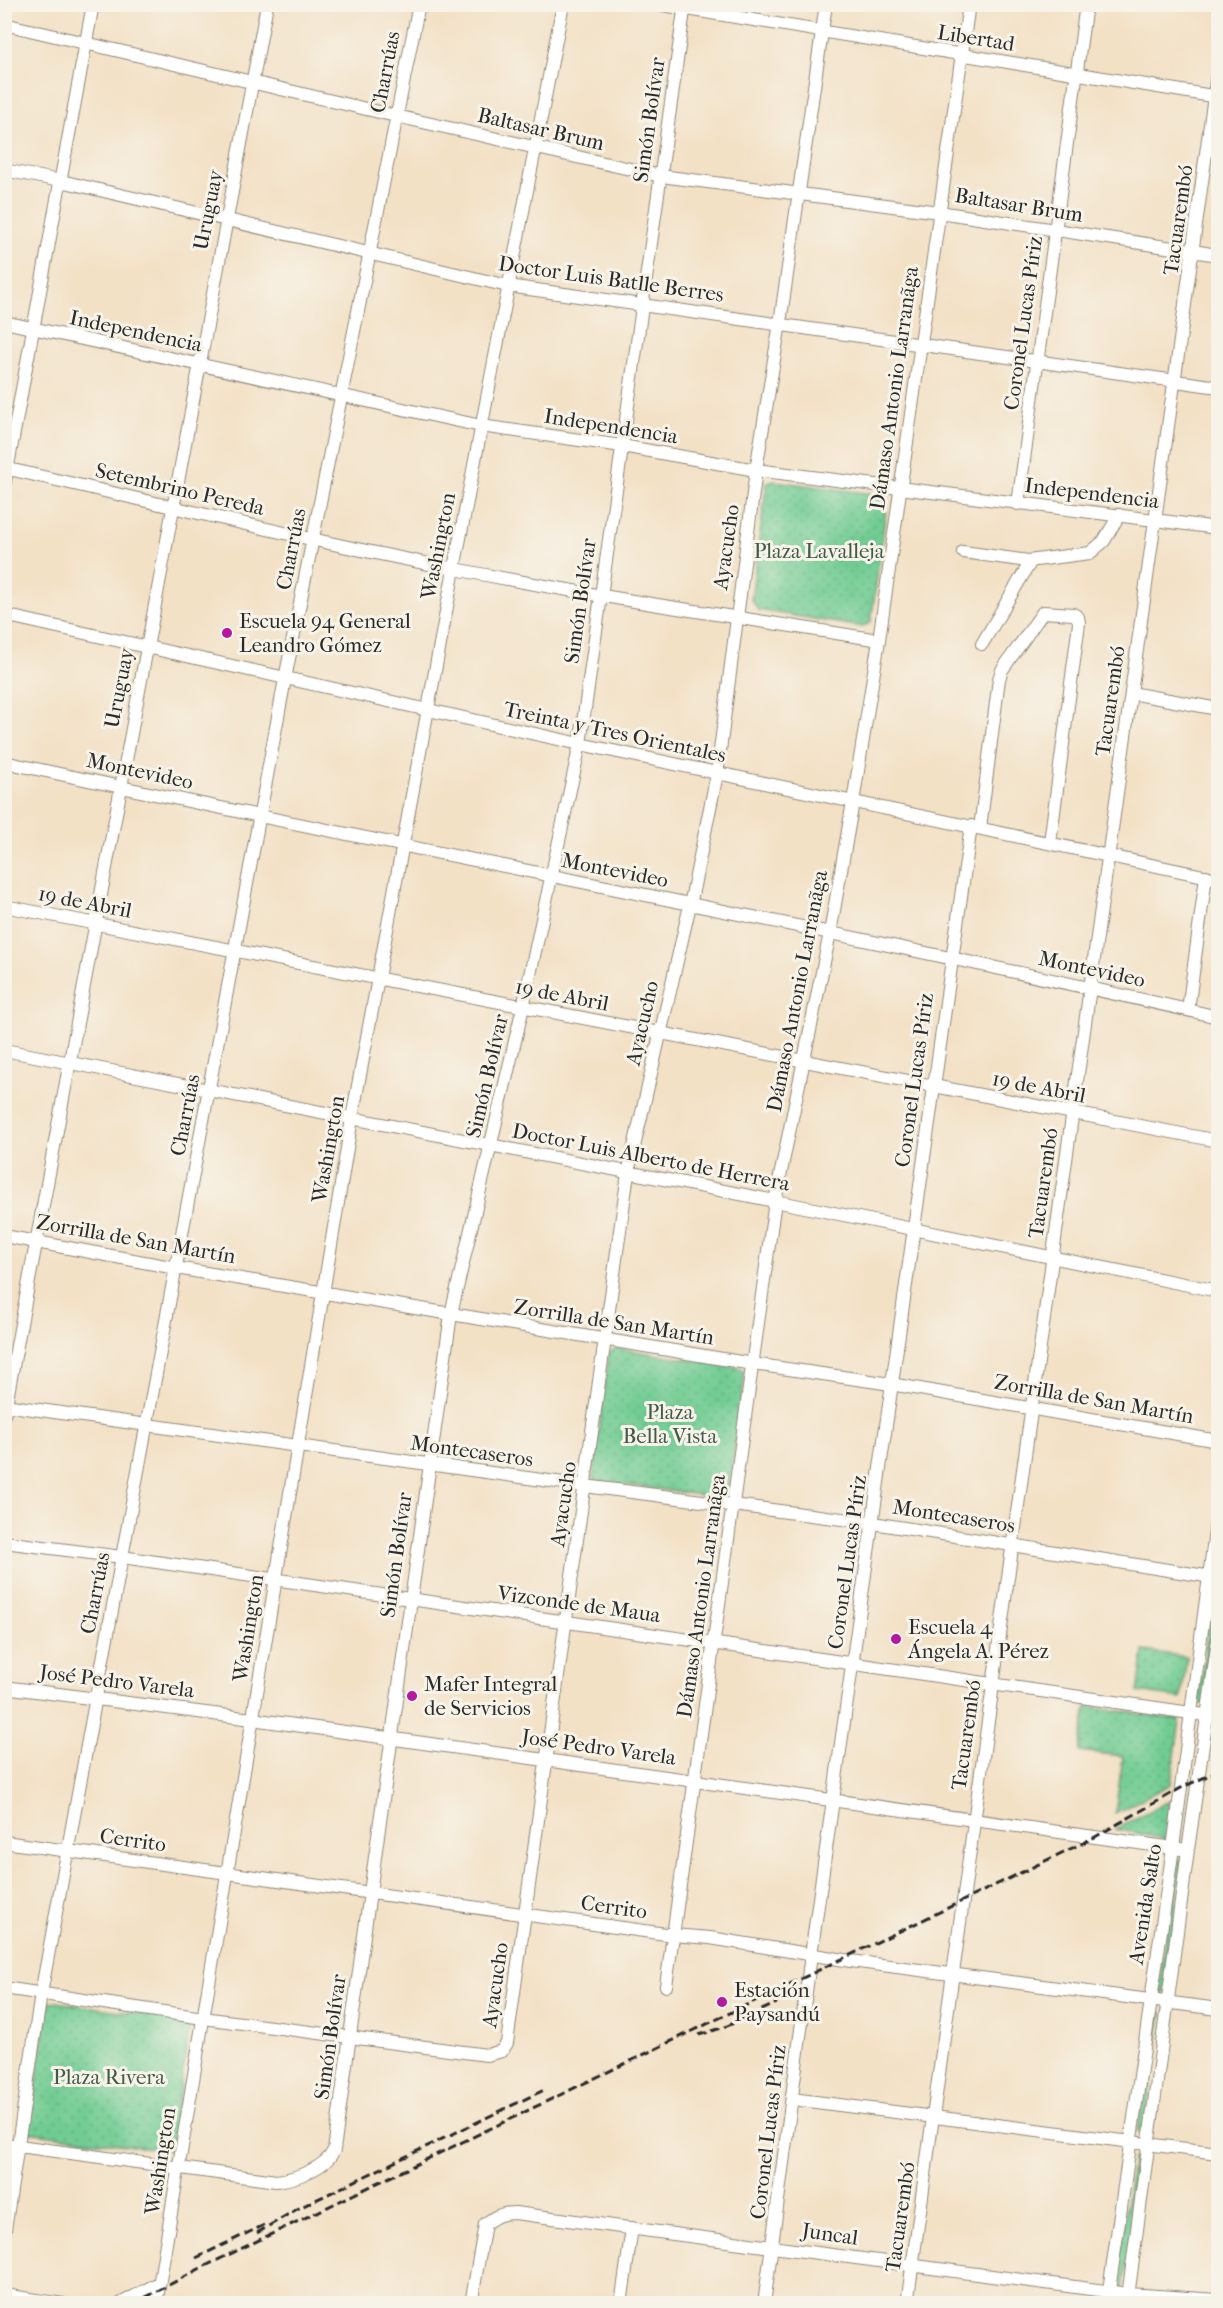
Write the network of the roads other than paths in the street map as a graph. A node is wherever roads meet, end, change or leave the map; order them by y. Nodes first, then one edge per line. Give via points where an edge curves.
1 (93, 4) edge
2 (267, 4) edge
3 (418, 4) edge
4 (563, 4) edge
5 (657, 4) edge
6 (826, 4) edge
7 (969, 4) edge
8 (1086, 4) edge
9 (685, 7) edge
10 (4, 24) edge
11 (822, 33) junction
12 (86, 43) junction
13 (961, 55) junction
14 (1218, 67) edge
15 (1076, 75) junction
16 (252, 82) junction
17 (1216, 97) edge
18 (396, 116) junction
19 (535, 148) junction
20 (4, 170) edge
21 (661, 176) junction
22 (60, 181) junction
23 (798, 193) junction
24 (939, 212) junction
25 (226, 221) junction
26 (1055, 231) junction
27 (1193, 251) junction
28 (369, 254) junction
29 (1218, 255) edge
30 (508, 286) junction
31 (642, 306) junction
32 (4, 322) edge
33 (780, 323) junction
34 (32, 328) junction
35 (920, 343) junction
36 (1038, 362) junction
37 (199, 364) junction
38 (1175, 380) junction
39 (1218, 387) edge
40 (340, 395) junction
41 (481, 426) junction
42 (622, 446) junction
43 (6, 468) edge
44 (756, 470) junction
45 (4, 487) edge
46 (900, 489) junction
47 (1018, 504) junction
48 (172, 507) junction
49 (1119, 515) junction
50 (1154, 519) junction
51 (1218, 528) edge
52 (313, 539) junction
53 (963, 552) dead end
54 (1031, 561) junction
55 (454, 569) junction
56 (601, 597) junction
57 (4, 615) edge
58 (737, 617) junction
59 (879, 639) junction
60 (982, 644) dead end
61 (146, 648) junction
62 (285, 680) junction
63 (1131, 693) junction
64 (1218, 709) edge
65 (428, 711) junction
66 (580, 744) junction
67 (4, 762) edge
68 (717, 774) junction
69 (120, 787) junction
70 (853, 802) junction
71 (260, 816) junction
72 (975, 827) junction
73 (1050, 843) junction
74 (403, 846) junction
75 (1109, 855) junction
76 (552, 877) junction
77 (1212, 878) edge
78 (690, 905) junction
79 (4, 906) edge
80 (94, 924) junction
81 (830, 933) junction
82 (236, 951) junction
83 (951, 958) junction
84 (378, 979) junction
85 (1089, 989) junction
86 (523, 1007) junction
87 (1188, 1010) junction
88 (1218, 1017) edge
89 (660, 1034) junction
90 (4, 1050) edge
91 (804, 1061) junction
92 (69, 1062) junction
93 (932, 1086) junction
94 (209, 1090) junction
95 (1073, 1113) junction
96 (352, 1118) junction
97 (1218, 1141) edge
98 (490, 1146) junction
99 (628, 1173) junction
100 (775, 1201) junction
101 (912, 1230) junction
102 (4, 1236) edge
103 (37, 1241) junction
104 (1052, 1259) junction
105 (176, 1268) junction
106 (1218, 1291) edge
107 (323, 1293) junction
108 (451, 1314) junction
109 (605, 1340) junction
110 (753, 1364) junction
111 (891, 1384) junction
112 (5, 1408) edge
113 (1031, 1408) junction
114 (146, 1426) junction
115 (1218, 1441) edge
116 (298, 1446) junction
117 (428, 1464) junction
118 (585, 1486) junction
119 (733, 1506) junction
120 (1218, 1509) edge
121 (873, 1523) junction
122 (4, 1542) edge
123 (1013, 1545) junction
124 (122, 1557) junction
125 (1214, 1577) edge
126 (276, 1579) junction
127 (410, 1599) junction
128 (567, 1621) junction
129 (1218, 1640) edge
130 (714, 1643) junction
131 (853, 1663) junction
132 (993, 1684) junction
133 (4, 1687) edge
134 (96, 1697) junction
135 (1190, 1713) junction
136 (1213, 1717) edge
137 (252, 1719) junction
138 (391, 1738) junction
139 (548, 1760) junction
140 (696, 1780) junction
141 (834, 1801) junction
142 (973, 1820) junction
143 (4, 1842) edge
144 (1173, 1848) junction
145 (68, 1850) junction
146 (1188, 1850) junction
147 (227, 1873) junction
148 (370, 1892) junction
149 (525, 1914) junction
150 (674, 1935) junction
151 (811, 1955) junction
152 (952, 1974) junction
153 (666, 1986) dead end
154 (4, 1988) edge
155 (41, 1994) junction
156 (1150, 2001) junction
157 (1168, 2003) junction
158 (1218, 2009) edge
159 (203, 2018) junction
160 (350, 2038) junction
161 (792, 2099) junction
162 (934, 2116) junction
163 (1130, 2141) junction
164 (4, 2144) edge
165 (1148, 2144) junction
166 (18, 2146) junction
167 (1218, 2153) edge
168 (178, 2167) junction
169 (632, 2228) junction
170 (4, 2236) edge
171 (773, 2246) junction
172 (912, 2265) junction
173 (159, 2283) junction
174 (4, 2295) edge
175 (1108, 2298) edge
176 (1127, 2299) edge
177 (1218, 2300) edge
178 (63, 2304) edge
179 (120, 2304) edge
180 (156, 2304) edge
181 (471, 2304) edge
182 (621, 2304) edge
183 (764, 2304) edge
184 (907, 2304) edge

1 - 12 street
2 - 16 street, Uruguay
3 - 18 street, Charrúas
4 - 19 street, Washington
5 - 9 street, Libertad
6 - 11 street, Ayacucho
7 - 13 street, Dámaso Antonio Larranãga
8 - 15 street, Coronel Lucas Píriz
9 - 11 street, Libertad
9 - 21 street, Simón Bolívar
10 - 12 street, Baltasar Brum
11 - 13 street, Libertad
11 - 23 street, Ayacucho
12 - 16 street, Baltasar Brum
12 - 22 street
13 - 15 street, Libertad
13 - 24 street, Dámaso Antonio Larranãga
14 - 17 street, Tacuarembó
15 - 17 street, Libertad
15 - 26 street, Coronel Lucas Píriz
16 - 18 street, Baltasar Brum
16 - 25 street, Uruguay
17 - 27 street, Tacuarembó
18 - 19 street, Baltasar Brum
18 - 28 street, Charrúas
19 - 21 street, Baltasar Brum
19 - 30 street, Washington
20 - 22 street, Doctor Luis Batlle Berres
21 - 23 street, Baltasar Brum
21 - 31 street, Simón Bolívar
22 - 25 street, Doctor Luis Batlle Berres
22 - 34 street
23 - 24 street, Baltasar Brum
23 - 33 street, Ayacucho
24 - 26 street, Baltasar Brum
24 - 35 street, Dámaso Antonio Larranãga
25 - 28 street, Doctor Luis Batlle Berres
25 - 37 street, Uruguay
26 - 27 street, Baltasar Brum
26 - 36 street, Coronel Lucas Píriz
27 - 29 street, Baltasar Brum
27 - 38 street, Tacuarembó
28 - 30 street, Doctor Luis Batlle Berres
28 - 40 street, Charrúas
30 - 31 street, Doctor Luis Batlle Berres
30 - 41 street, Washington
31 - 33 street, Doctor Luis Batlle Berres
31 - 42 street, Simón Bolívar
32 - 34 street, Independencia
33 - 35 street, Doctor Luis Batlle Berres
33 - 44 street, Ayacucho
34 - 37 street, Independencia
34 - 43 street
35 - 36 street, Doctor Luis Batlle Berres
35 - 46 street, Dámaso Antonio Larranãga
36 - 38 street, Doctor Luis Batlle Berres
36 - 47 street, Coronel Lucas Píriz
37 - 40 street, Independencia
37 - 48 street, Uruguay
38 - 39 street, Doctor Luis Batlle Berres
38 - 50 street, Tacuarembó
40 - 41 street, Independencia
40 - 52 street, Charrúas
41 - 42 street, Independencia
41 - 55 street, Washington
42 - 44 street, Independencia
42 - 56 street, Simón Bolívar
43 - 45 street
43 - 48 street, Setembrino Pereda
44 - 46 street, Independencia
44 - 58 street, Ayacucho
46 - 47 street, Independencia
46 - 59 street, Dámaso Antonio Larranãga
47 - 49 street, Independencia
48 - 52 street, Setembrino Pereda
48 - 61 street, Uruguay
49 - 50 street, Independencia
49 - 54 street via 1104,541 1090,553
50 - 51 street, Independencia
50 - 63 street, Tacuarembó
52 - 55 street, Setembrino Pereda
52 - 62 street, Charrúas
53 - 54 street
54 - 60 street
55 - 56 street, Setembrino Pereda
55 - 65 street, Washington
56 - 58 street, Setembrino Pereda
56 - 66 street, Simón Bolívar
57 - 61 street, Treinta y Tres Orientales
58 - 59 street, Setembrino Pereda
58 - 68 street, Ayacucho
59 - 70 street, Dámaso Antonio Larranãga
61 - 62 street, Treinta y Tres Orientales
61 - 69 street, Uruguay
62 - 65 street, Treinta y Tres Orientales
62 - 71 street, Charrúas
63 - 64 street
63 - 75 street, Tacuarembó
65 - 66 street, Treinta y Tres Orientales
65 - 74 street, Washington
66 - 68 street, Treinta y Tres Orientales
66 - 76 street, Simón Bolívar
67 - 69 street, Montevideo
68 - 70 street, Treinta y Tres Orientales
68 - 78 street, Ayacucho
69 - 71 street, Montevideo
69 - 80 street, Uruguay
70 - 72 street, Treinta y Tres Orientales
70 - 81 street, Dámaso Antonio Larranãga
71 - 74 street, Montevideo
71 - 82 street, Charrúas
72 - 73 street, Treinta y Tres Orientales
72 - 73 street, Coronel Lucas Píriz via 1002,670 1043,612 1072,614 1079,623
72 - 83 street, Coronel Lucas Píriz
73 - 75 street, Treinta y Tres Orientales
74 - 76 street, Montevideo
74 - 84 street, Washington
75 - 77 street, Treinta y Tres Orientales
75 - 85 street, Tacuarembó
76 - 78 street, Montevideo
76 - 86 street, Simón Bolívar
77 - 87 street
78 - 81 street, Montevideo
78 - 89 street, Ayacucho
79 - 80 street, 19 de Abril
80 - 82 street, 19 de Abril
80 - 92 street, Uruguay
81 - 83 street, Montevideo
81 - 91 street, Dámaso Antonio Larranãga
82 - 84 street, 19 de Abril
82 - 94 street, Charrúas
83 - 85 street, Montevideo
83 - 93 street, Coronel Lucas Píriz
84 - 86 street, 19 de Abril
84 - 96 street, Washington
85 - 87 street, Montevideo
85 - 95 street, Tacuarembó
86 - 89 street, 19 de Abril
86 - 98 street, Simón Bolívar
87 - 88 street, Montevideo
89 - 91 street, 19 de Abril
89 - 99 street, Ayacucho
90 - 92 street, Doctor Luis Alberto de Herrera
91 - 93 street, 19 de Abril
91 - 100 street, Dámaso Antonio Larranãga
92 - 94 street, Doctor Luis Alberto de Herrera
92 - 103 street, Uruguay
93 - 95 street, 19 de Abril
93 - 101 street, Coronel Lucas Píriz
94 - 96 street, Doctor Luis Alberto de Herrera
94 - 105 street, Charrúas
95 - 97 street, 19 de Abril
95 - 104 street, Tacuarembó
96 - 98 street, Doctor Luis Alberto de Herrera
96 - 107 street, Washington
98 - 99 street, Doctor Luis Alberto de Herrera
98 - 108 street, Simón Bolívar
99 - 100 street, Doctor Luis Alberto de Herrera
99 - 109 street, Ayacucho
100 - 101 street, Doctor Luis Alberto de Herrera
100 - 110 street, Dámaso Antonio Larranãga
101 - 104 street, Doctor Luis Alberto de Herrera
101 - 111 street, Coronel Lucas Píriz
102 - 103 street, Zorrilla de San Martín
103 - 105 street, Zorrilla de San Martín
103 - 112 street, Uruguay
104 - 106 street, Doctor Luis Alberto de Herrera
104 - 113 street, Tacuarembó
105 - 107 street, Zorrilla de San Martín
105 - 114 street, Charrúas
107 - 108 street, Zorrilla de San Martín
107 - 116 street, Washington
108 - 109 street, Zorrilla de San Martín
108 - 117 street, Simón Bolívar
109 - 110 street, Zorrilla de San Martín
109 - 118 street, Ayacucho
110 - 111 street, Zorrilla de San Martín
110 - 119 street, Dámaso Antonio Larranãga
111 - 113 street, Zorrilla de San Martín
111 - 121 street, Coronel Lucas Píriz
112 - 114 street, Montecaseros
113 - 115 street, Zorrilla de San Martín
113 - 123 street, Tacuarembó
114 - 116 street, Montecaseros
114 - 124 street, Charrúas
116 - 117 street, Montecaseros
116 - 126 street, Washington
117 - 118 street, Montecaseros
117 - 127 street, Simón Bolívar
118 - 119 street, Montecaseros
118 - 128 street, Ayacucho
119 - 121 street, Montecaseros
119 - 130 street, Dámaso Antonio Larranãga
120 - 125 street, Avenida Salto
121 - 123 street, Montecaseros
121 - 131 street, Coronel Lucas Píriz
122 - 124 street, Vizconde de Maua
123 - 125 street, Montecaseros
123 - 132 street, Tacuarembó
124 - 126 street, Vizconde de Maua
124 - 134 street, Charrúas
125 - 135 street, Avenida Salto
126 - 127 street, Vizconde de Maua
126 - 137 street, Washington
127 - 128 street, Vizconde de Maua
127 - 138 street, Simón Bolívar
128 - 130 street, Vizconde de Maua
128 - 139 street, Ayacucho
129 - 136 street, Avenida Salto
130 - 131 street, Vizconde de Maua
130 - 140 street, Dámaso Antonio Larranãga
131 - 132 street, Vizconde de Maua
131 - 141 street, Coronel Lucas Píriz
132 - 135 street, Vizconde de Maua
132 - 142 street, Tacuarembó
133 - 134 street, José Pedro Varela
134 - 137 street, José Pedro Varela
134 - 145 street, Charrúas
135 - 136 street, Vizconde de Maua
135 - 144 street, Avenida Salto
136 - 146 street, Avenida Salto
137 - 138 street, José Pedro Varela
137 - 147 street, Washington
138 - 139 street, José Pedro Varela
138 - 148 street, Simón Bolívar
139 - 140 street, José Pedro Varela
139 - 149 street, Ayacucho
140 - 141 street, José Pedro Varela
140 - 150 street, Dámaso Antonio Larranãga
141 - 142 street, José Pedro Varela
141 - 151 street, Coronel Lucas Píriz
142 - 144 street, José Pedro Varela
142 - 152 street, Tacuarembó
143 - 145 street, Cerrito
144 - 146 street, José Pedro Varela
144 - 156 street, Avenida Salto
145 - 147 street, Cerrito
145 - 155 street, Charrúas
146 - 157 street, Avenida Salto
147 - 148 street, Cerrito
147 - 159 street, Washington
148 - 149 street, Cerrito
148 - 160 street, Simón Bolívar
149 - 150 street, Cerrito
149 - 160 street, Ayacucho via 507,2043 502,2051 487,2055
150 - 151 street, Cerrito
150 - 153 street, Dámaso Antonio Larranãga
151 - 152 street, Cerrito
151 - 161 street, Coronel Lucas Píriz
152 - 156 street, Cerrito
152 - 162 street, Tacuarembó
154 - 155 street
155 - 159 street
155 - 166 street, Charrúas
156 - 157 street, Cerrito
156 - 163 street, Avenida Salto
157 - 158 street, Cerrito
157 - 165 street, Avenida Salto
159 - 160 street
159 - 168 street, Washington
160 - 168 street, Simón Bolívar via 331,2157 295,2177 276,2181
161 - 162 street
161 - 171 street, Coronel Lucas Píriz
162 - 163 street
162 - 172 street, Tacuarembó
163 - 165 street
163 - 175 street, Avenida Salto
164 - 166 street
165 - 167 street
165 - 176 street, Avenida Salto
166 - 168 street
166 - 170 street, Charrúas
168 - 173 street, Washington
169 - 171 street, Juncal
169 - 181 street, Juncal via 504,2213 494,2216 485,2224
169 - 182 street
171 - 172 street, Juncal
171 - 183 street, Coronel Lucas Píriz
172 - 175 street, Juncal
172 - 184 street, Tacuarembó
173 - 179 street
173 - 180 street, Washington
174 - 178 street
175 - 176 street, Juncal
176 - 177 street, Juncal

